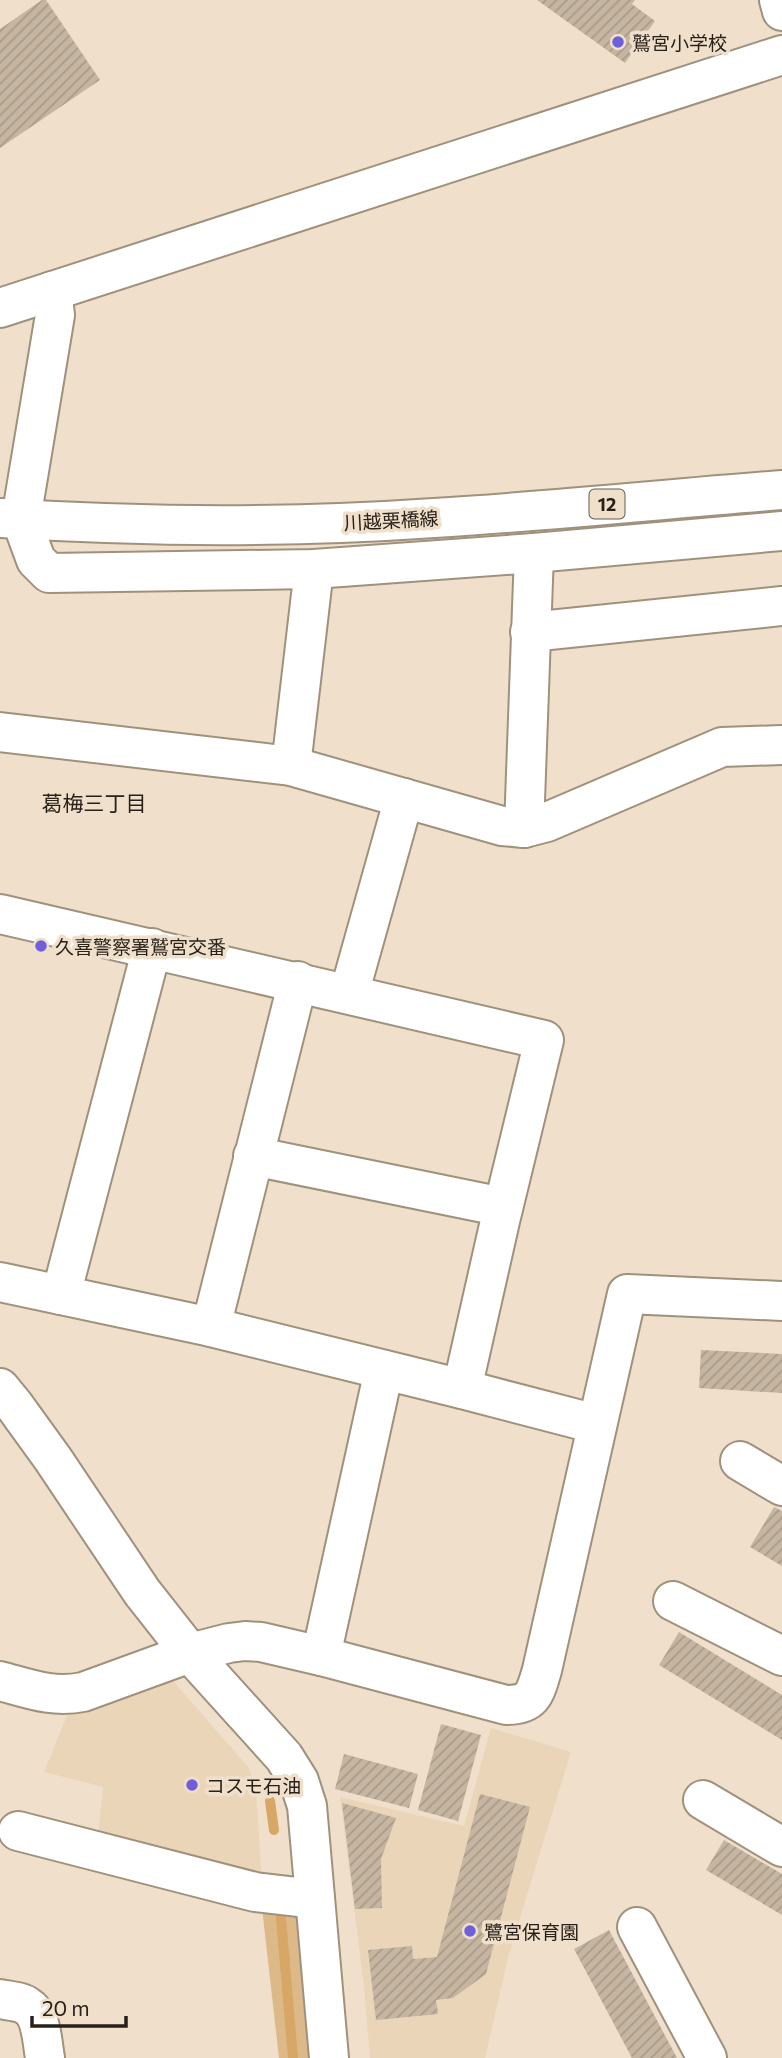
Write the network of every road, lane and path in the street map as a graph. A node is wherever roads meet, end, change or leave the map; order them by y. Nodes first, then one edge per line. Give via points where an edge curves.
1 (779, 0) edge
2 (782, 11) edge
3 (782, 55) edge
4 (52, 292) junction
5 (0, 308) edge
6 (782, 489) edge
7 (10, 518) edge
8 (782, 531) edge
9 (534, 553) junction
10 (314, 569) junction
11 (782, 606) edge
12 (530, 632) junction
13 (0, 732) edge
14 (782, 745) edge
15 (291, 766) junction
16 (404, 798) junction
17 (524, 828) junction
18 (0, 914) edge
19 (152, 948) junction
20 (298, 981) junction
21 (349, 994) junction
22 (253, 1156) junction
23 (503, 1207) junction
24 (0, 1282) edge
25 (61, 1295) junction
26 (782, 1301) edge
27 (211, 1327) junction
28 (384, 1370) junction
29 (0, 1388) edge
30 (462, 1389) junction
31 (596, 1424) junction
32 (740, 1461) dead end
33 (782, 1486) edge
34 (673, 1601) dead end
35 (190, 1653) junction
36 (321, 1656) junction
37 (782, 1656) edge
38 (0, 1681) edge
39 (703, 1800) dead end
40 (18, 1831) dead end
41 (782, 1847) edge
42 (315, 1899) junction
43 (638, 1927) dead end
44 (0, 1999) edge
45 (45, 2058) edge
46 (329, 2058) edge
47 (707, 2058) edge

1 - 2 street
3 - 4 street
4 - 5 street
4 - 7 street via 55,315
6 - 7 street, 川越栗橋線 / 12 via 432,519 220,525
7 - 10 street via 49,573
8 - 9 street
9 - 10 street
9 - 12 street
10 - 15 street
11 - 12 street
12 - 17 street
13 - 15 street
14 - 17 street via 722,747
15 - 16 street
16 - 17 street
16 - 21 street
18 - 19 street
19 - 20 street
19 - 25 street
20 - 21 street
20 - 22 street
21 - 23 street via 544,1040
22 - 23 street
22 - 27 street
23 - 30 street
24 - 25 street
25 - 27 street
26 - 31 street via 627,1294
27 - 28 street
28 - 30 street
28 - 36 street
29 - 35 street
30 - 31 street
31 - 36 street via 541,1670 529,1701 506,1705
32 - 33 street
34 - 37 street
35 - 36 street via 245,1641
35 - 38 street via 66,1695
35 - 42 street via 284,1757 299,1782 307,1806
39 - 41 street
40 - 42 street via 256,1892
42 - 46 street
43 - 47 street
44 - 45 street via 23,2004 34,2012

